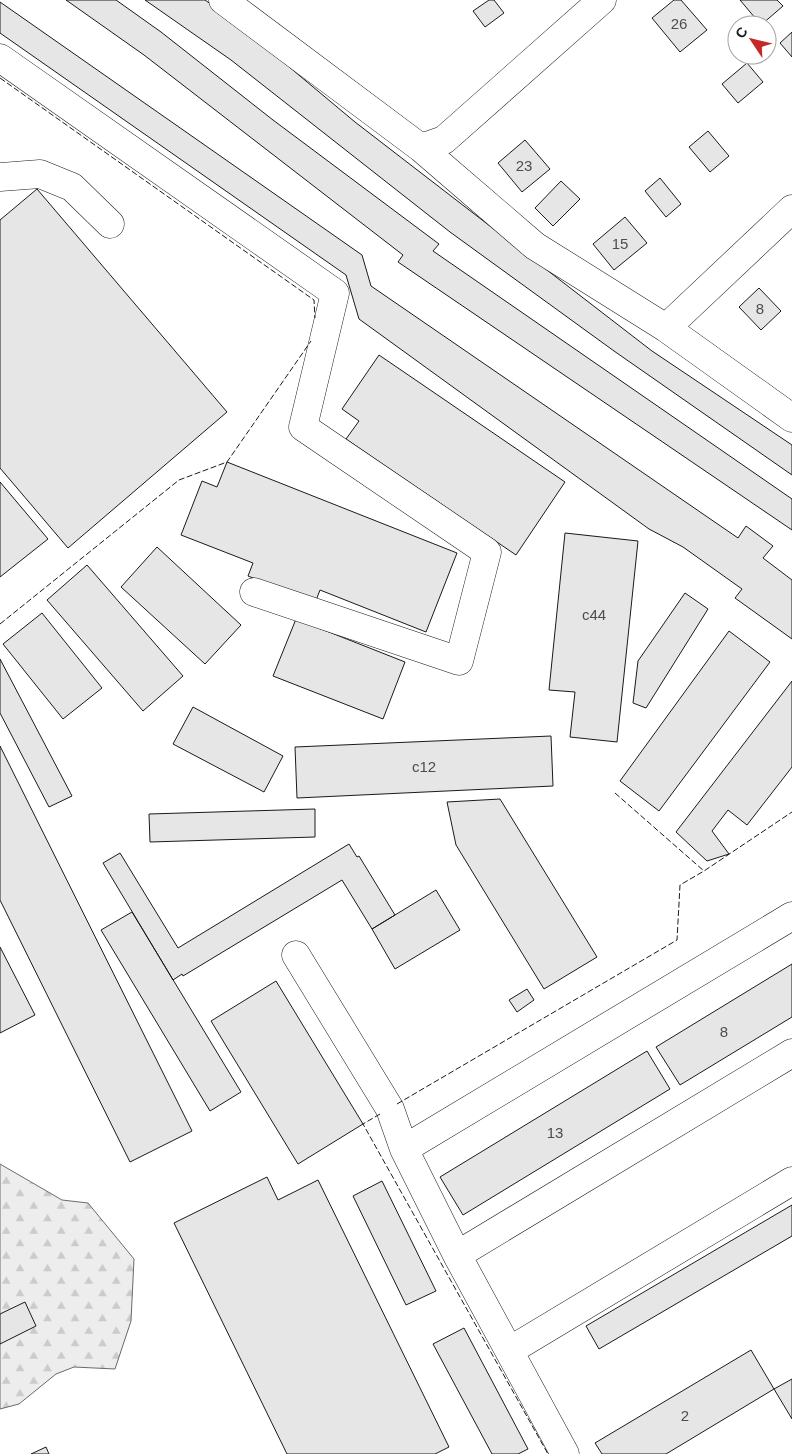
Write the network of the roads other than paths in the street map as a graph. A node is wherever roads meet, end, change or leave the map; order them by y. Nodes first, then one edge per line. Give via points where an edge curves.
1 (224, 0) edge
2 (593, 3) edge
3 (0, 58) edge
4 (421, 148) junction
5 (0, 177) edge
6 (792, 209) edge
7 (110, 224) dead end
8 (666, 328) junction
9 (792, 418) edge
10 (254, 592) dead end
11 (792, 916) edge
12 (296, 955) dead end
13 (792, 1053) edge
14 (404, 1149) junction
15 (792, 1181) edge
16 (457, 1255) junction
17 (509, 1351) junction
18 (566, 1454) edge

1 - 4 lane
2 - 4 lane via 444,140
3 - 10 lane via 334,293 302,427 487,552 459,660
4 - 8 lane via 535,246
5 - 7 lane via 40,174 72,187
6 - 8 lane
8 - 9 lane
11 - 14 lane
12 - 14 lane via 390,1109
13 - 16 lane
14 - 16 lane
15 - 17 lane
16 - 17 lane
17 - 18 lane

